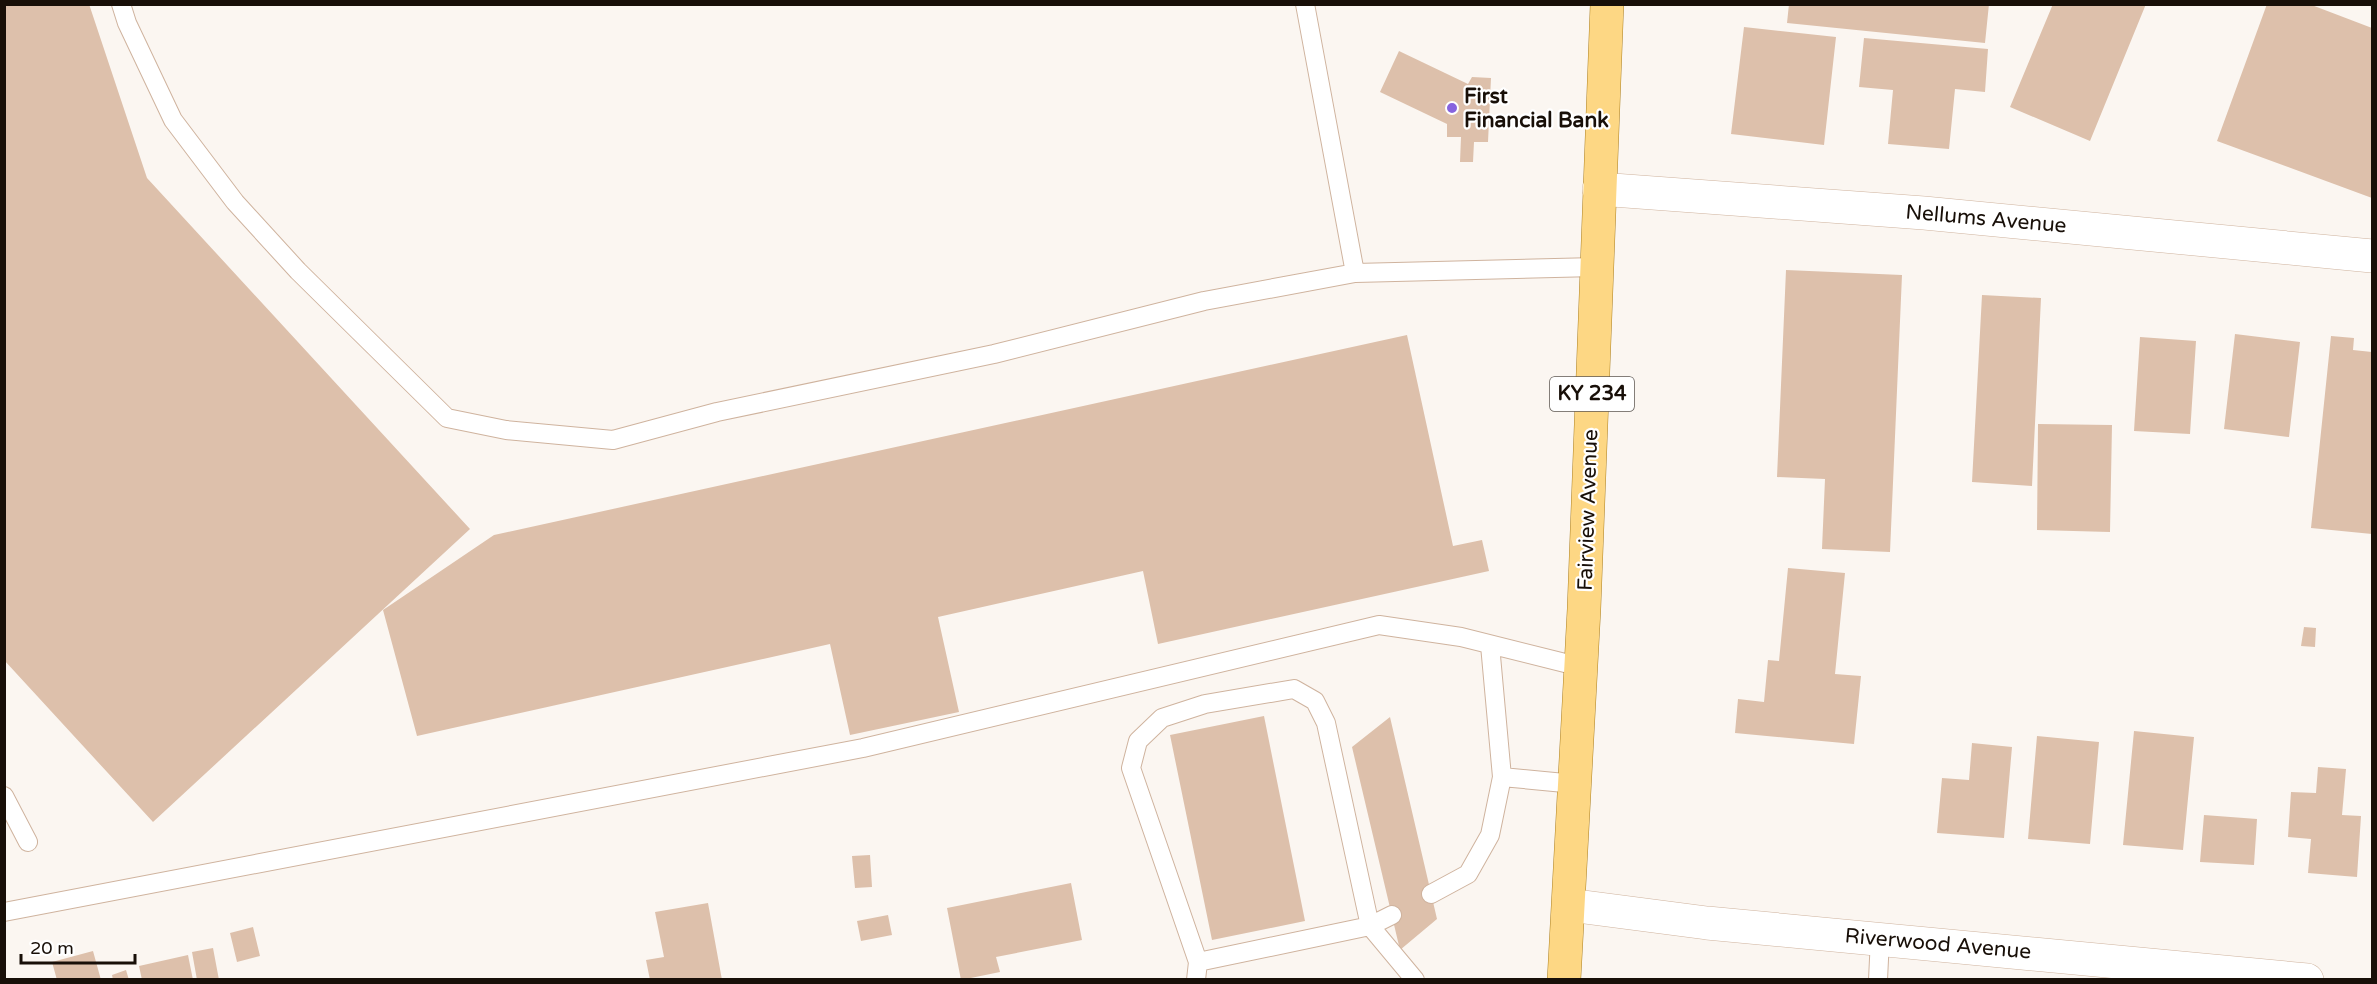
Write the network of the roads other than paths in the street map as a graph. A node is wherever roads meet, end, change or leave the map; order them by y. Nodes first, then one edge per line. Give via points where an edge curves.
1 (121, 4) edge
2 (1305, 4) edge
3 (1607, 4) edge
4 (1599, 189) junction
5 (2373, 256) edge
6 (1596, 267) junction
7 (1354, 273) junction
8 (1490, 645) junction
9 (1581, 667) junction
10 (1502, 777) junction
11 (1575, 784) junction
12 (4, 796) edge
13 (28, 842) dead end
14 (1431, 894) dead end
15 (1569, 905) junction
16 (4, 912) edge
17 (1392, 915) dead end
18 (1370, 926) junction
19 (1880, 938) junction
20 (2114, 970) edge
21 (1197, 971) edge
22 (1415, 980) edge
23 (1564, 980) edge
24 (1878, 980) edge
25 (2307, 980) edge

1 - 7 lane via 173,120 235,202 298,271 447,418 506,430 613,440 717,412 994,354 1204,301
2 - 7 lane
3 - 4 main road, Fairview Avenue / KY 234
4 - 5 street, Nellums Avenue via 1924,213
4 - 6 main road, Fairview Avenue / KY 234
6 - 7 lane
6 - 9 main road, Fairview Avenue / KY 234
8 - 9 lane
8 - 10 lane
8 - 16 lane via 1380,626 864,748
9 - 11 main road, Fairview Avenue / KY 234
10 - 11 lane
10 - 14 lane via 1490,835 1468,874
11 - 15 main road, Fairview Avenue / KY 234
12 - 13 lane
15 - 19 street, Riverwood Avenue via 1707,923
15 - 23 main road, Fairview Avenue / KY 234
17 - 18 lane
18 - 21 lane
18 - 21 lane via 1326,723 1315,701 1294,689 1205,704 1162,718 1138,741 1131,768
18 - 22 lane
19 - 20 street, Riverwood Avenue
19 - 24 lane
20 - 25 street, Riverwood Avenue

